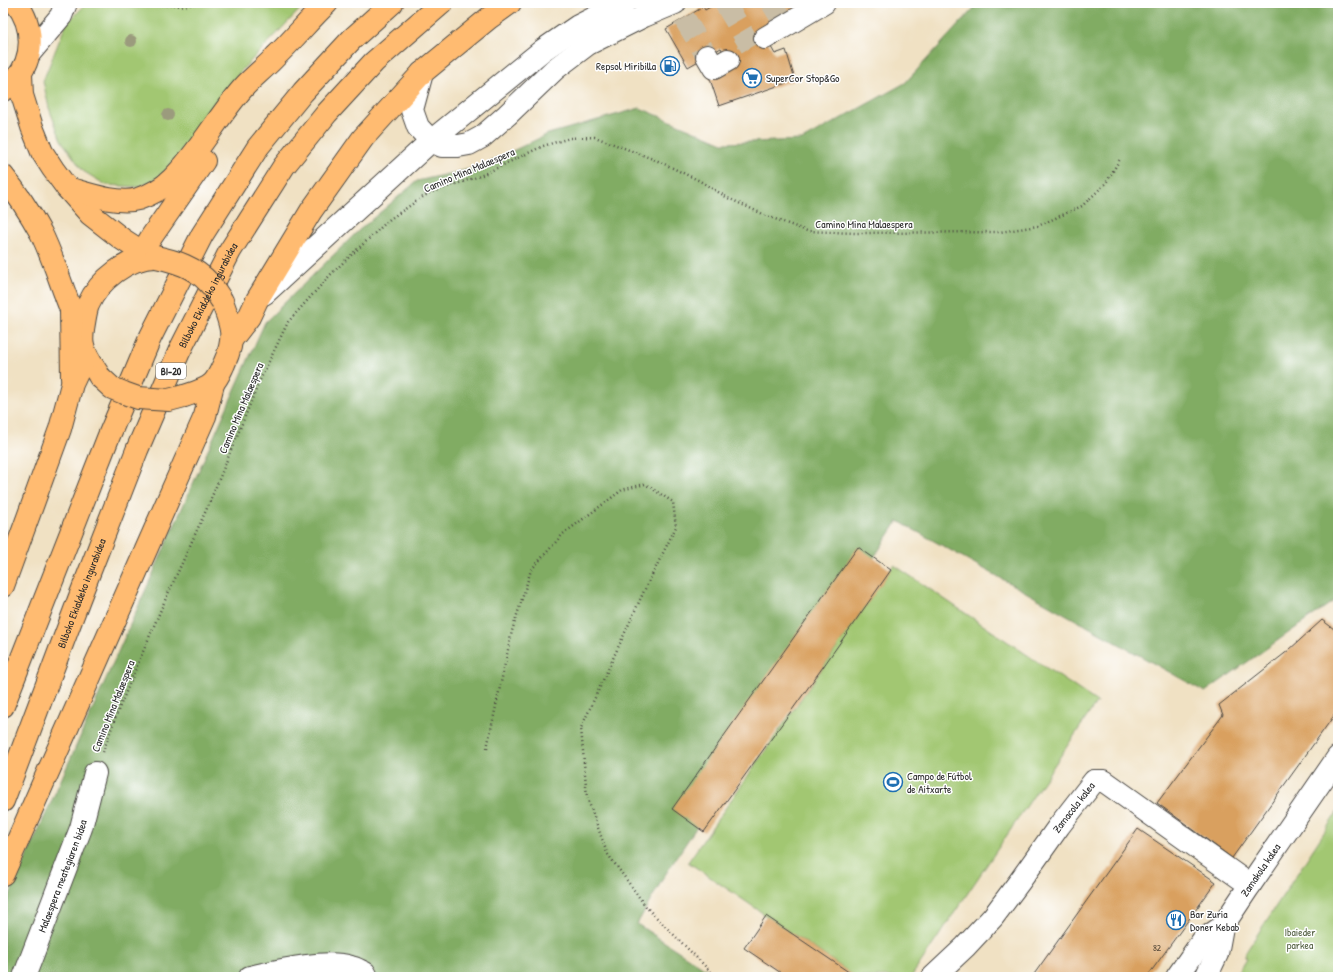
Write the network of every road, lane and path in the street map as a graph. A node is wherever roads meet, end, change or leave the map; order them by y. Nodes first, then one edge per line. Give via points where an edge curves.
1 (66, 3) edge
2 (146, 3) edge
3 (198, 3) edge
4 (327, 3) edge
5 (392, 3) edge
6 (442, 3) edge
7 (510, 3) edge
8 (624, 3) edge
9 (824, 3) edge
10 (24, 6) edge
11 (678, 8) edge
12 (765, 38) dead end
13 (29, 54) junction
14 (276, 56) junction
15 (707, 56) tunnel mouth
16 (728, 60) dead end
17 (422, 73) junction
18 (20, 74) junction
19 (3, 90) edge
20 (431, 142) junction
21 (1120, 159) dead end
22 (3, 176) edge
23 (67, 188) junction
24 (11, 192) edge
25 (147, 256) junction
26 (257, 300) junction
27 (71, 311) junction
28 (232, 339) junction
29 (84, 344) junction
30 (72, 384) junction
31 (213, 384) junction
32 (3, 586) edge
33 (3, 706) edge
34 (487, 748) dead end
35 (1338, 757) edge
36 (95, 773) joint
37 (3, 801) edge
38 (3, 874) edge
39 (1250, 885) junction
40 (1222, 927) junction
41 (24, 977) edge
42 (250, 977) edge
43 (367, 977) edge
44 (721, 977) edge
45 (933, 977) edge
46 (1177, 977) edge
47 (1206, 977) edge

1 - 13 street via 60,16
2 - 3 path via 189,6
4 - 14 main road
5 - 33 main road, BI-20 via 352,39 303,92 258,147 202,235 150,338
6 - 37 main road, Bilboko Ekialdeko ingurabidea / BI-20 via 374,62 327,113 284,166 230,251 179,352 137,450
7 - 17 main road
8 - 20 street via 578,26 542,50
9 - 12 street
10 - 13 main road via 30,40
11 - 20 street via 644,16 588,44 555,69 482,137 458,146 442,146
13 - 18 main road
14 - 23 main road via 244,87 171,180 153,192 137,200 121,201
14 - 25 main road via 152,236
15 - 16 street via 714,68
17 - 20 street via 412,110 418,127
17 - 26 main road via 364,138 311,211
18 - 19 main road
18 - 23 main road via 22,95 42,152
20 - 26 street
21 - 36 path, Camino Mina Malaespera via 1106,183 1082,206 1038,226 1000,232 807,231 728,198 658,161 595,137 570,138 543,146 480,176 429,194 390,219 332,273 288,322 260,380 208,506 156,621
22 - 24 main road
23 - 25 main road via 90,214
24 - 27 main road via 41,233
25 - 28 main road, bridge via 176,261 208,282 222,301 230,321
25 - 29 main road via 125,266 97,290 88,305
26 - 28 main road via 249,317
27 - 29 main road
27 - 30 main road
28 - 31 main road via 229,354
29 - 30 main road
29 - 31 main road, bridge via 100,377 112,388 124,394 138,398 169,400
30 - 32 main road via 60,429
31 - 38 main road via 205,416
34 - 44 path via 512,631 531,570 563,534 622,490 645,484 674,502 676,527 581,728 587,797 607,853 647,908 711,972
35 - 39 street, Zamakola kalea
36 - 41 street, Malaespera meategiaren bidea via 81,828
39 - 40 street, Zamakola kalea
39 - 45 street, Zamacola kalea via 1104,781 1094,781 992,917
40 - 46 street, Zamakola kalea via 1203,940
40 - 47 street via 1217,954
42 - 43 street via 326,964 350,966 365,973

